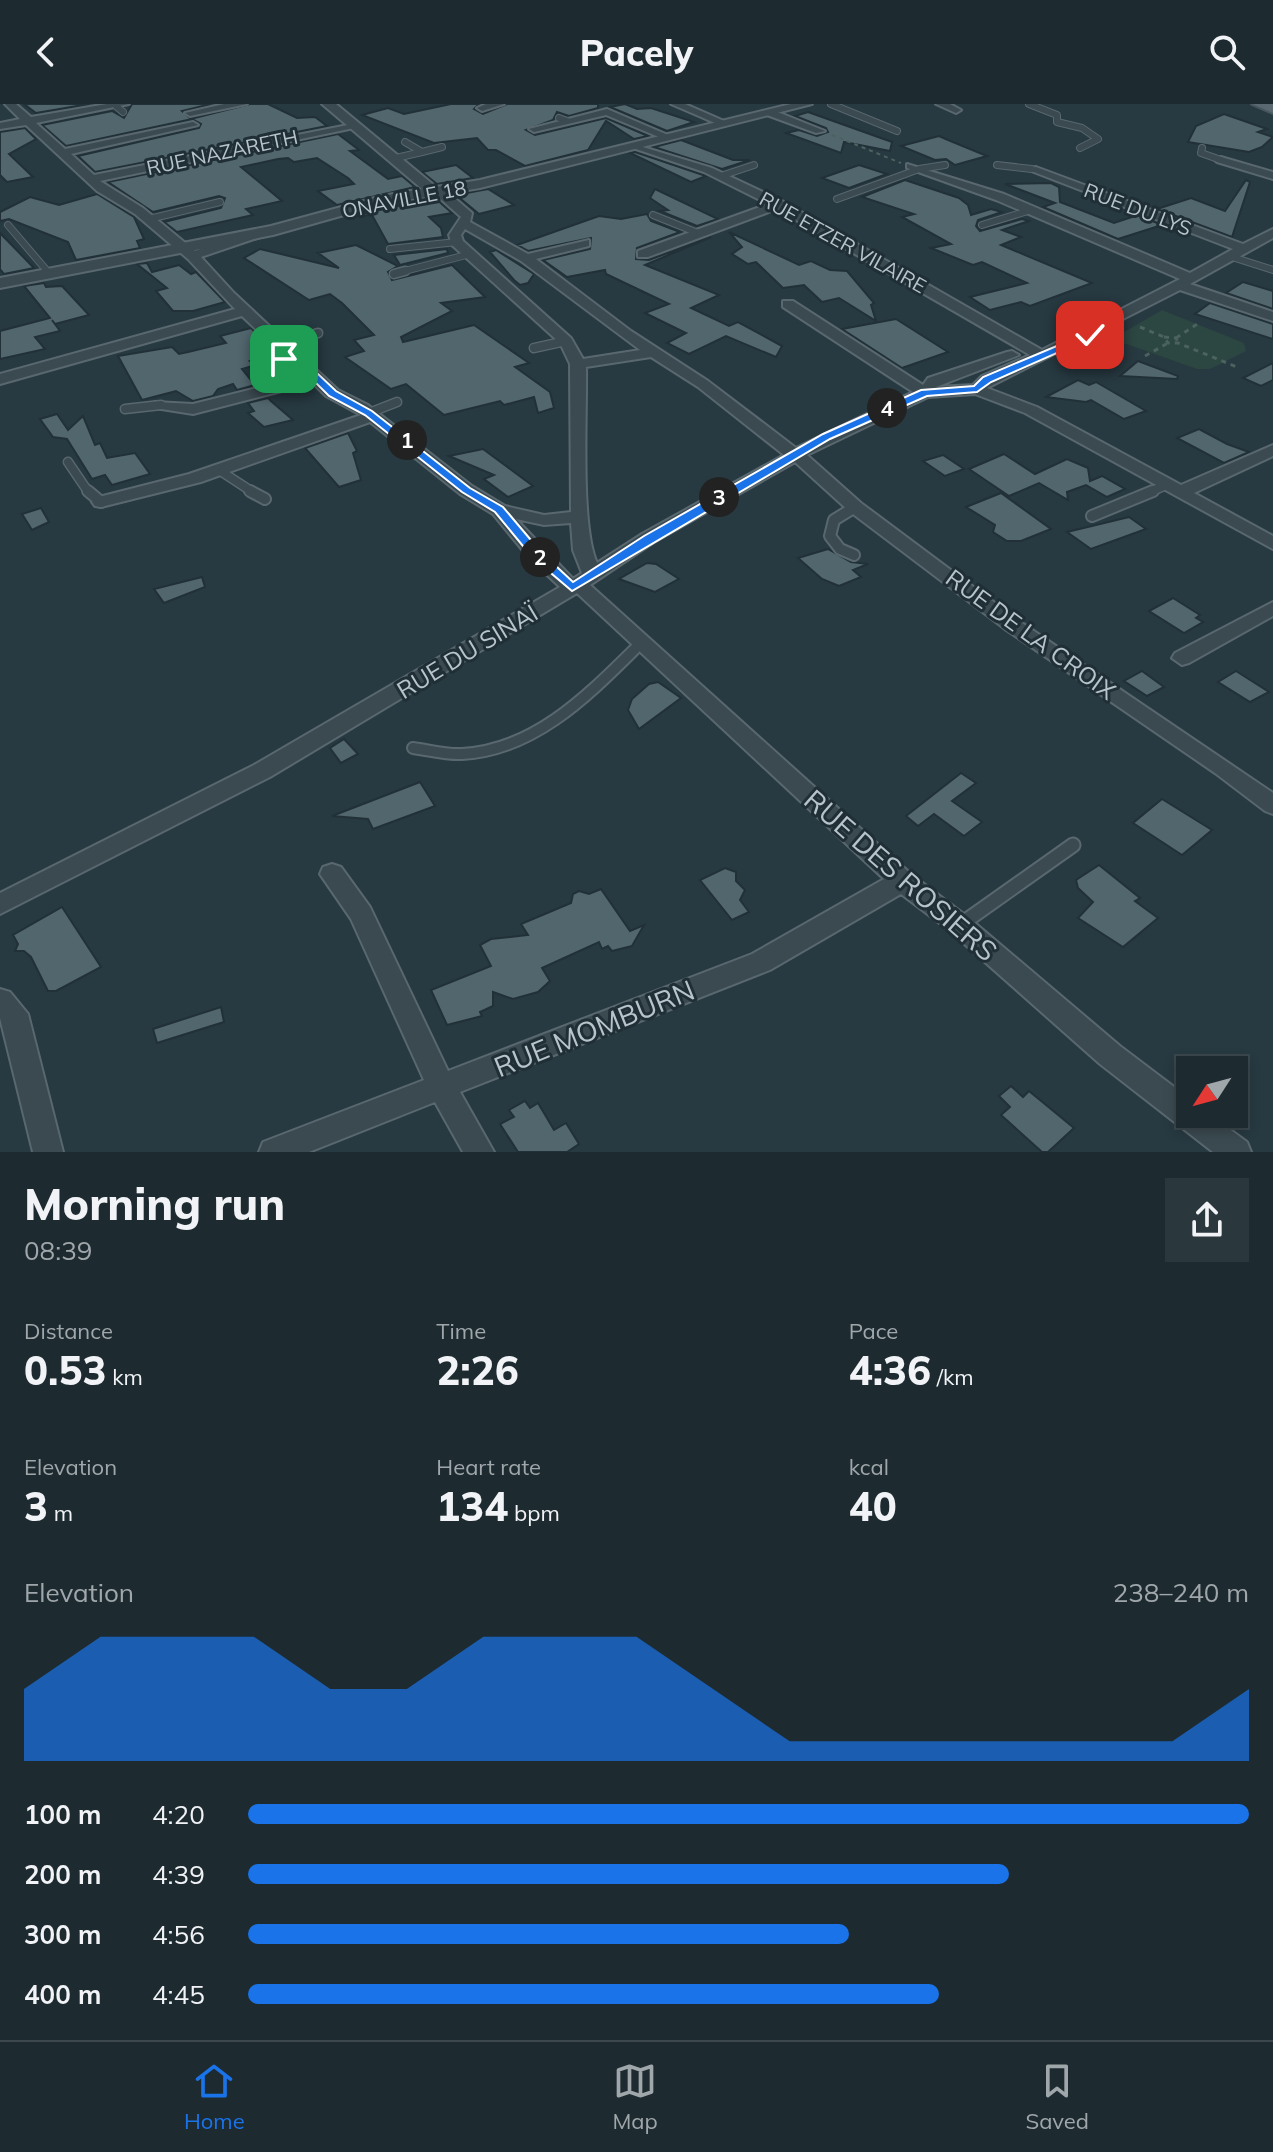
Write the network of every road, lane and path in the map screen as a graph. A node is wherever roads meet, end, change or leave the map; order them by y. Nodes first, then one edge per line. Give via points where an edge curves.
1 (10, 104) edge
2 (242, 104) edge
3 (328, 104) edge
4 (499, 104) edge
5 (676, 104) edge
6 (806, 104) edge
7 (831, 104) edge
8 (941, 104) edge
9 (1029, 104) edge
10 (1260, 104) edge
11 (121, 107) edge
12 (482, 108) dead end
13 (1273, 108) edge
14 (956, 110) dead end
15 (771, 113) junction
16 (29, 120) junction
17 (726, 124) junction
18 (354, 125) junction
19 (0, 126) edge
20 (534, 129) dead end
21 (820, 131) joint
22 (897, 131) dead end
23 (670, 138) junction
24 (405, 142) dead end
25 (637, 146) junction
26 (442, 147) dead end
27 (1080, 148) dead end
28 (1202, 148) dead end
29 (422, 152) junction
30 (62, 153) junction
31 (396, 158) junction
32 (1221, 160) joint
33 (754, 165) dead end
34 (945, 165) dead end
35 (997, 165) dead end
36 (915, 167) junction
37 (1032, 169) joint
38 (721, 176) junction
39 (1273, 176) edge
40 (91, 179) junction
41 (437, 192) junction
42 (837, 199) dead end
43 (220, 202) dead end
44 (1031, 210) junction
45 (780, 211) junction
46 (653, 215) dead end
47 (149, 219) junction
48 (464, 223) junction
49 (8, 225) dead end
50 (982, 225) dead end
51 (698, 233) junction
52 (1271, 237) edge
53 (457, 242) junction
54 (584, 243) dead end
55 (390, 249) dead end
56 (188, 252) junction
57 (1238, 253) junction
58 (470, 254) junction
59 (643, 254) dead end
60 (526, 258) junction
61 (1273, 270) edge
62 (48, 272) junction
63 (394, 274) dead end
64 (1187, 282) junction
65 (0, 283) edge
66 (788, 304) dead end
67 (245, 311) junction
68 (1273, 317) edge
69 (1199, 323) dead end
70 (1140, 327) dead end
71 (318, 333) dead end
72 (1164, 337) junction
73 (1176, 338) junction
74 (566, 341) junction
75 (1168, 343) junction
76 (1178, 343) junction
77 (534, 348) dead end
78 (289, 350) junction
79 (652, 352) junction
80 (1040, 352) junction
81 (1145, 356) dead end
82 (578, 364) junction
83 (1237, 367) dead end
84 (275, 375) dead end
85 (314, 378) junction
86 (0, 379) edge
87 (977, 389) junction
88 (925, 393) junction
89 (397, 402) dead end
90 (161, 405) joint
91 (125, 409) dead end
92 (371, 415) junction
93 (1273, 450) edge
94 (796, 454) junction
95 (68, 462) dead end
96 (219, 470) junction
97 (1174, 488) junction
98 (265, 499) dead end
99 (101, 502) joint
100 (855, 507) junction
101 (499, 510) junction
102 (1092, 516) dead end
103 (580, 517) junction
104 (1273, 543) edge
105 (854, 555) dead end
106 (581, 582) junction
107 (1273, 608) edge
108 (641, 643) junction
109 (1182, 658) dead end
110 (413, 748) dead end
111 (1273, 805) edge
112 (1073, 845) dead end
113 (332, 874) dead end
114 (902, 881) junction
115 (0, 904) edge
116 (960, 925) junction
117 (0, 1000) edge
118 (442, 1088) junction
119 (48, 1152) edge
120 (274, 1152) edge
121 (479, 1152) edge
122 (1236, 1152) edge

1 - 16 street
2 - 30 street
3 - 18 street
4 - 12 street
5 - 17 street
6 - 15 street, ONAVILLE 18
7 - 22 lane
8 - 14 street
9 - 27 lane via 1098,139
10 - 13 main road
11 - 16 street
15 - 17 street, ONAVILLE 18
15 - 21 street
16 - 19 street
16 - 30 street
17 - 23 street, ONAVILLE 18
18 - 31 street
18 - 40 street, RUE NAZARETH
20 - 23 street via 563,119 614,113
21 - 36 path
23 - 25 street, ONAVILLE 18
24 - 29 lane
25 - 38 street, RUE ETZER VILAIRE
25 - 41 street, ONAVILLE 18
26 - 29 lane
28 - 32 lane via 1201,153
29 - 31 lane
30 - 40 street
31 - 41 street
32 - 39 street
33 - 38 lane
34 - 36 lane
35 - 37 lane
36 - 42 lane
36 - 44 street
37 - 57 street, RUE DU LYS
38 - 45 street, RUE ETZER VILAIRE
40 - 47 street
41 - 48 street via 466,213
41 - 56 street, ONAVILLE 18 via 382,200
43 - 47 lane
44 - 50 lane
44 - 64 street
45 - 51 street
45 - 80 street, RUE ETZER VILAIRE via 796,213
46 - 51 lane
47 - 56 street
48 - 53 street via 455,235
48 - 60 street, RUE DE LA CROIX
49 - 62 lane
51 - 59 street
52 - 57 street, RUE DU SINAÏ
53 - 55 lane
53 - 58 street
54 - 60 street
56 - 62 street, ONAVILLE 18
56 - 67 street
57 - 61 lane
57 - 64 street, RUE DU SINAÏ
58 - 63 lane
58 - 74 street
60 - 79 street, RUE DE LA CROIX
62 - 65 street, ONAVILLE 18
64 - 68 street
64 - 80 street, RUE DU SINAÏ via 1073,342
66 - 88 street
67 - 78 street
67 - 86 street via 223,322
69 - 73 path
70 - 72 path
71 - 78 lane
72 - 73 path
72 - 75 path
73 - 76 path
74 - 77 lane
74 - 82 street
75 - 76 path
75 - 81 path
76 - 83 path
78 - 84 lane via 270,364
78 - 85 street
79 - 82 street
79 - 94 street, RUE DE LA CROIX
80 - 87 street, RUE DU SINAÏ
80 - 88 street via 933,381
82 - 103 street
85 - 90 street via 193,409
85 - 92 street
87 - 88 street, RUE DU SINAÏ
87 - 97 street via 1031,410
88 - 94 street, RUE DU SINAÏ
89 - 92 lane
90 - 91 lane
92 - 96 street
92 - 101 street
93 - 97 street
94 - 100 street, RUE DE LA CROIX
94 - 106 street, RUE DU SINAÏ
95 - 99 lane
96 - 98 lane via 233,485
96 - 99 street
97 - 102 lane
97 - 104 street
100 - 105 lane via 834,520 830,536
100 - 111 street, RUE DE LA CROIX via 1012,625
101 - 103 street via 544,520
101 - 106 street, RUE DES ROSIERS via 536,554
103 - 106 street
106 - 108 street, RUE DES ROSIERS
106 - 115 street, RUE DU SINAÏ via 262,771
107 - 109 street
108 - 110 lane via 584,699 531,738 467,754
108 - 114 street, RUE DES ROSIERS
112 - 116 lane
113 - 118 street via 361,914
114 - 116 street, RUE DES ROSIERS
114 - 118 street, RUE MOMBURN via 761,962
116 - 122 street, RUE DES ROSIERS via 1110,1055
117 - 119 street via 14,1014
118 - 120 street, RUE MOMBURN
118 - 121 street

